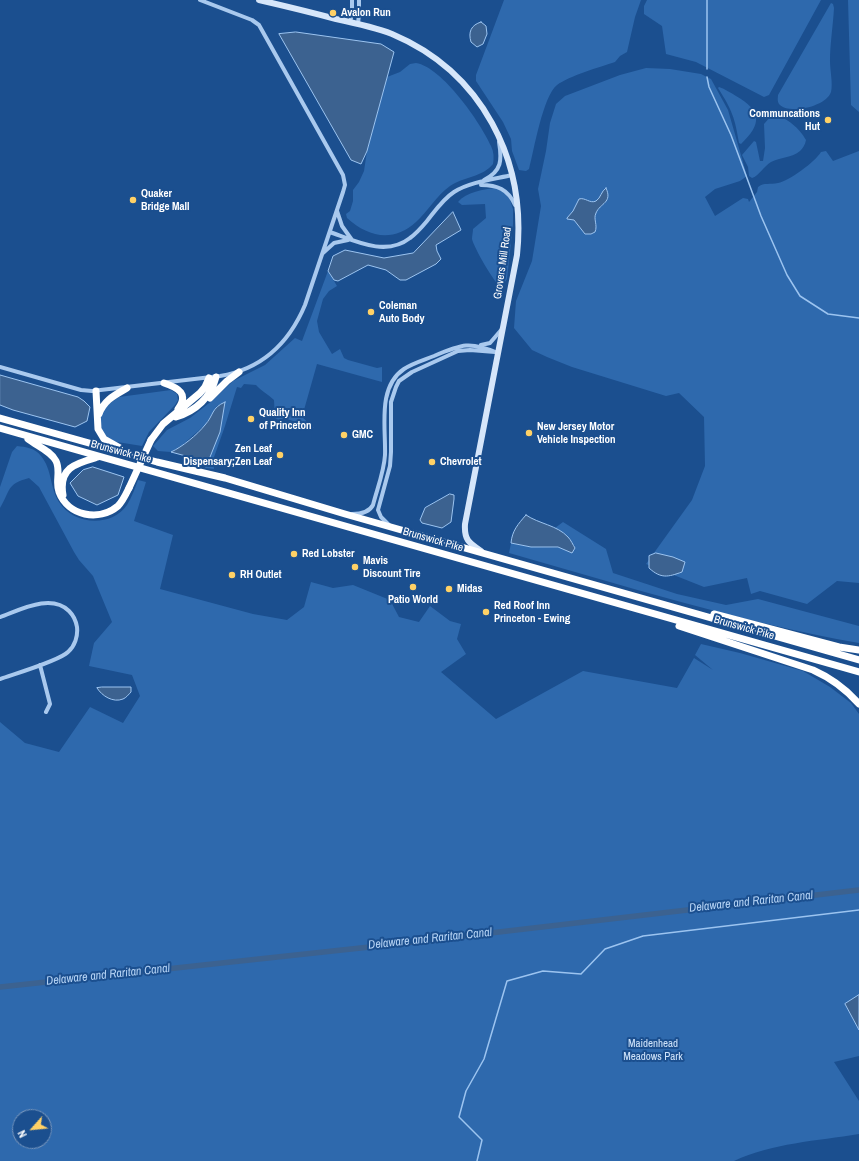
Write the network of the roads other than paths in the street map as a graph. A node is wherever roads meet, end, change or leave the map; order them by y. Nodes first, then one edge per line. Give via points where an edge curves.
1 (200, 0) edge
2 (259, 0) edge
3 (352, 0) edge
4 (359, 0) edge
5 (350, 22) junction
6 (358, 24) junction
7 (496, 132) junction
8 (513, 175) junction
9 (472, 185) junction
10 (337, 211) junction
11 (519, 216) junction
12 (330, 232) junction
13 (352, 240) junction
14 (322, 255) junction
15 (503, 327) junction
16 (477, 345) junction
17 (498, 353) junction
18 (0, 367) edge
19 (239, 372) junction
20 (216, 377) junction
21 (209, 378) junction
22 (164, 383) junction
23 (127, 388) junction
24 (96, 391) junction
25 (200, 405) junction
26 (98, 416) junction
27 (0, 418) edge
28 (172, 418) junction
29 (0, 428) edge
30 (23, 435) junction
31 (133, 455) junction
32 (99, 457) junction
33 (69, 506) junction
34 (345, 514) junction
35 (393, 527) junction
36 (482, 552) junction
37 (597, 586) junction
38 (609, 602) junction
39 (0, 617) edge
40 (859, 650) edge
41 (859, 660) edge
42 (40, 665) junction
43 (859, 672) edge
44 (0, 679) edge
45 (859, 704) edge
46 (46, 712) dead end

1 - 10 street via 254,21 260,26 342,173 344,187
2 - 5 street, Grovers Mill Road
3 - 5 street
4 - 6 street
5 - 6 street, Grovers Mill Road
6 - 7 street, Grovers Mill Road via 406,41 442,64 463,83 483,108
7 - 8 street, Grovers Mill Road
7 - 9 street via 502,156 500,165 491,176
8 - 9 street
8 - 11 street, Grovers Mill Road
9 - 11 street via 492,185 504,189 512,199
9 - 13 street via 449,195 416,234 403,243 380,248
10 - 12 street
10 - 13 street via 342,226
11 - 15 street, Grovers Mill Road via 517,255
12 - 13 street
12 - 14 street
13 - 14 street via 334,243
14 - 19 street via 305,305 288,336 267,356
15 - 16 street via 490,343
15 - 17 street, Grovers Mill Road
16 - 17 street
16 - 34 street via 455,347 409,366 392,382 387,396 385,457 371,508 364,512
17 - 35 street via 458,351 412,372 399,381 391,402 390,466 378,510 383,520
17 - 36 street, Grovers Mill Road via 465,524 467,541
18 - 24 street via 81,390
19 - 20 street
19 - 25 highway
20 - 21 street
20 - 25 highway via 210,392
21 - 22 street
21 - 28 highway via 200,393
22 - 23 street
22 - 28 highway via 178,388 182,396 181,404
23 - 24 street
23 - 26 highway via 107,400
24 - 26 highway
25 - 28 highway
26 - 31 highway via 97,426 102,436
27 - 31 highway, Brunswick Pike
28 - 33 highway, bridge via 161,426 151,440 129,488 117,506 101,514 84,514
29 - 30 highway, Brunswick Pike
30 - 32 highway, Brunswick Pike
30 - 33 highway via 51,454 59,472 58,488
31 - 34 highway, Brunswick Pike via 225,478
32 - 33 highway via 78,462 66,473 62,489
32 - 38 highway, Brunswick Pike
34 - 35 highway, Brunswick Pike
35 - 36 highway, Brunswick Pike
36 - 37 highway, Brunswick Pike
37 - 40 highway
37 - 41 highway, Brunswick Pike
38 - 43 highway, Brunswick Pike
38 - 45 highway via 813,670 842,687
39 - 42 street via 50,602 62,606 72,614 77,632 72,648 64,656
42 - 44 street
42 - 46 street via 50,704

